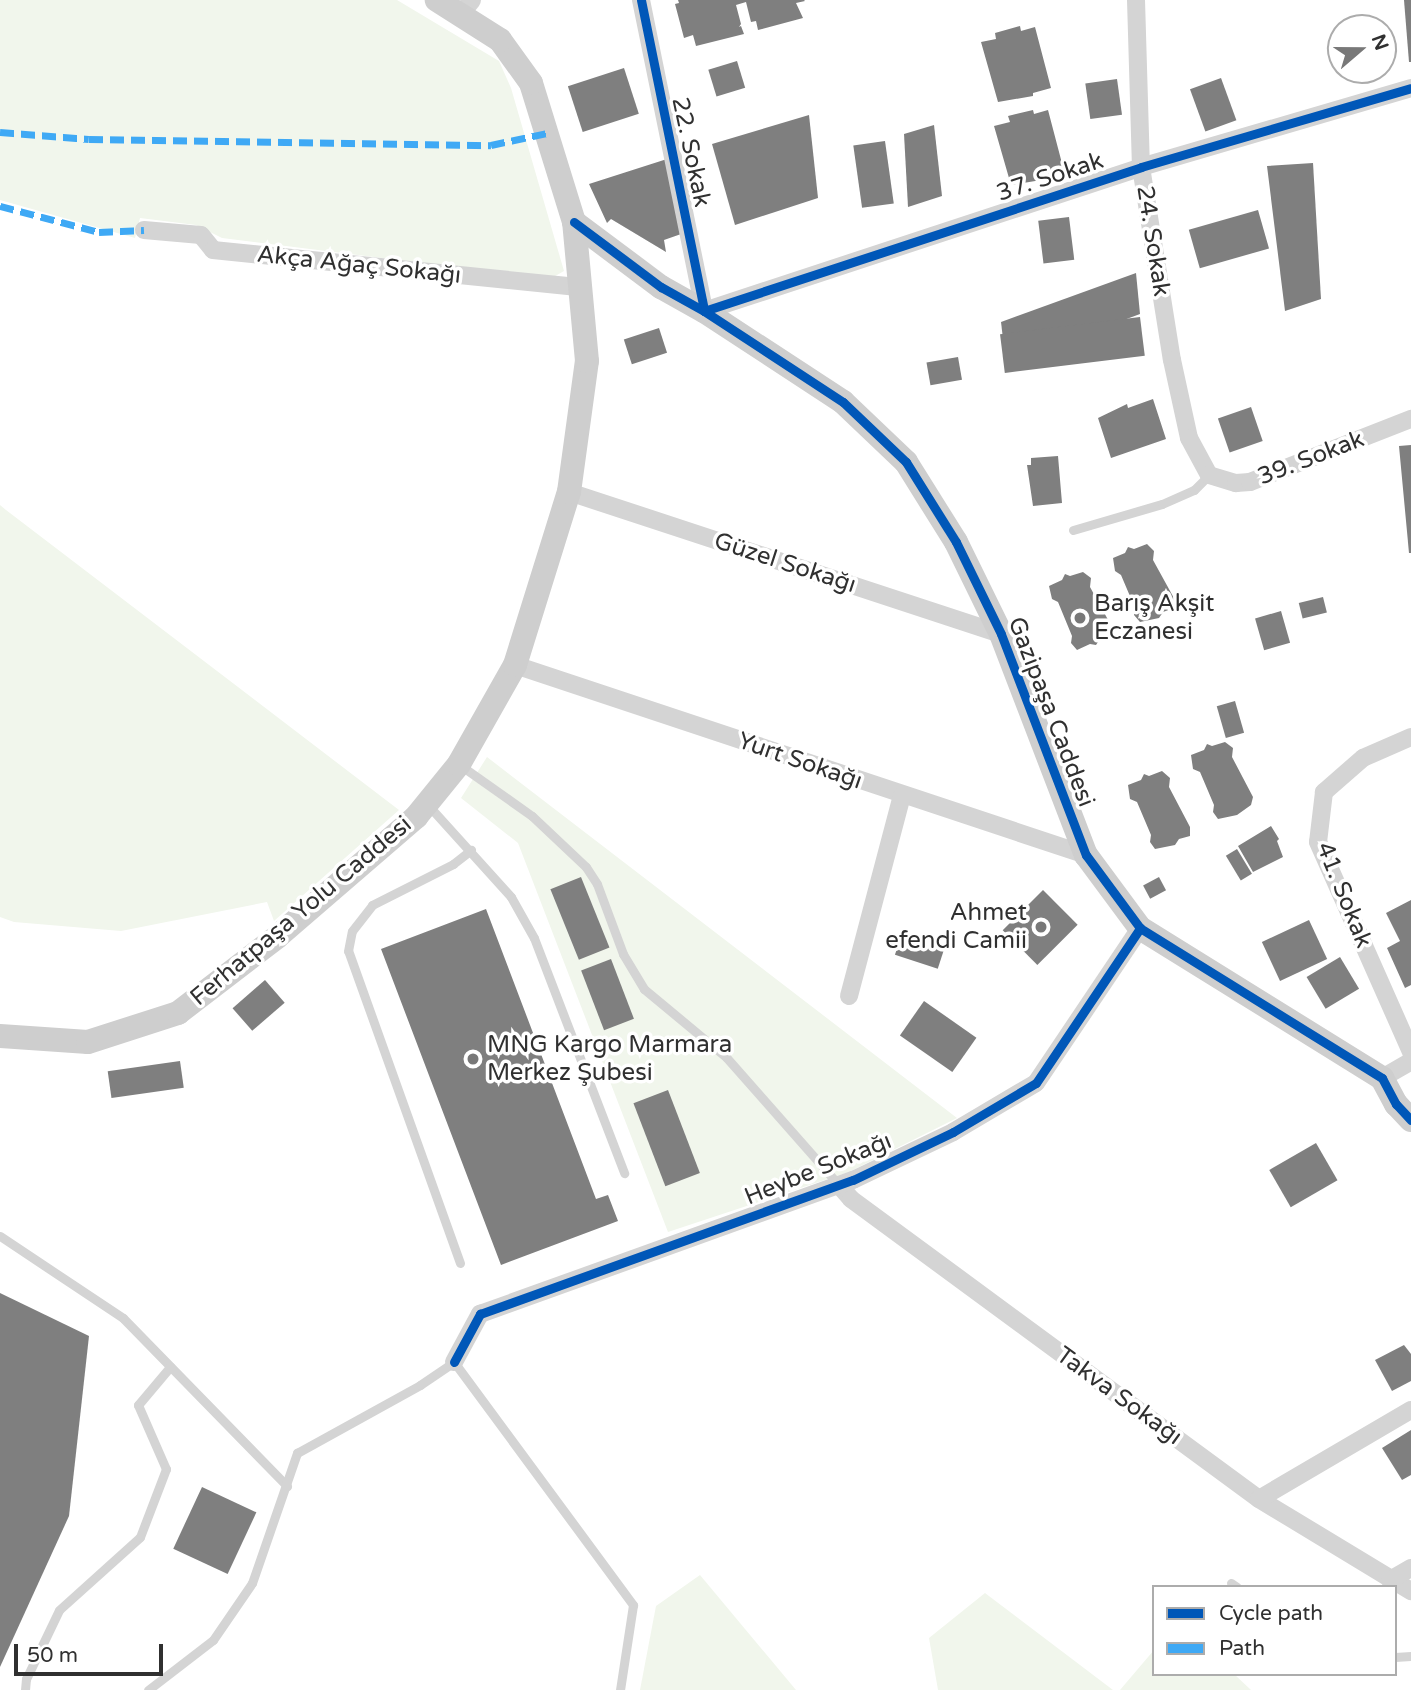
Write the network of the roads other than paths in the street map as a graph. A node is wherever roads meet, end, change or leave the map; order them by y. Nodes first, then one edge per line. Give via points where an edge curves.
1 (437, 0) edge
2 (641, 0) edge
3 (1136, 0) edge
4 (466, 7) edge
5 (1411, 88) edge
6 (1142, 167) junction
7 (574, 222) junction
8 (144, 230) dead end
9 (580, 287) junction
10 (704, 311) junction
11 (1411, 419) edge
12 (1209, 475) junction
13 (569, 492) junction
14 (1073, 530) dead end
15 (1001, 634) junction
16 (515, 665) junction
17 (1411, 737) edge
18 (459, 764) junction
19 (902, 796) junction
20 (427, 803) junction
21 (471, 850) junction
22 (1086, 855) junction
23 (1140, 928) junction
24 (849, 996) dead end
25 (0, 1036) edge
26 (1411, 1052) edge
27 (1411, 1061) edge
28 (1382, 1078) junction
29 (1411, 1120) edge
30 (624, 1173) dead end
31 (839, 1185) junction
32 (0, 1236) edge
33 (460, 1263) dead end
34 (454, 1362) junction
35 (170, 1367) junction
36 (1411, 1410) edge
37 (286, 1486) junction
38 (1259, 1499) junction
39 (1411, 1568) edge
40 (1390, 1580) junction
41 (1411, 1591) edge
42 (25, 1690) edge
43 (148, 1690) edge
44 (620, 1690) edge

1 - 4 main road, Ferhatpaşa Yolu Caddesi
2 - 10 street, 22. Sokak
3 - 6 street, 24. Sokak
4 - 7 main road, Ferhatpaşa Yolu Caddesi via 500,40 531,83
5 - 6 street, 37. Sokak
6 - 10 street, 37. Sokak
6 - 12 street, 24. Sokak via 1186,425
7 - 9 main road, Ferhatpaşa Yolu Caddesi
7 - 10 main road, Gazipaşa Caddesi via 661,287
8 - 9 street, Akça Ağaç Sokağı via 201,235 213,250
9 - 13 main road, Ferhatpaşa Yolu Caddesi via 587,361
10 - 15 main road, Gazipaşa Caddesi via 843,402 906,462 956,542
11 - 12 street, 39. Sokak via 1250,482
12 - 14 lane via 1194,490 1162,504
13 - 15 street, Güzel Sokağı
13 - 16 main road, Ferhatpaşa Yolu Caddesi
15 - 22 main road, Gazipaşa Caddesi
16 - 18 main road, Ferhatpaşa Yolu Caddesi
16 - 19 street, Yurt Sokağı
17 - 26 street, 41. Sokak via 1363,758 1324,792 1318,842
18 - 20 main road, Ferhatpaşa Yolu Caddesi
18 - 31 lane via 532,816 586,867 623,954 644,989 726,1057
19 - 22 street, Yurt Sokağı
19 - 24 street
20 - 21 lane
20 - 25 main road, Ferhatpaşa Yolu Caddesi via 277,937 178,1013 88,1042
21 - 30 lane via 511,897 534,937
21 - 33 lane via 372,905 352,931 348,951
22 - 23 main road, Gazipaşa Caddesi
23 - 28 main road, Gazipaşa Caddesi
23 - 31 street, Heybe Sokağı via 1036,1083 953,1132
27 - 28 street
28 - 29 main road, Gazipaşa Caddesi
31 - 34 street, Heybe Sokağı via 480,1314
31 - 38 street, Takva Sokağı via 851,1199
32 - 35 lane via 123,1318
34 - 37 lane via 297,1453
34 - 44 lane via 633,1605
35 - 37 lane
35 - 42 lane via 138,1405 166,1469 140,1537 59,1611
36 - 38 street
37 - 43 lane via 252,1583 214,1640
38 - 40 street, Takva Sokağı
39 - 40 street
40 - 41 street, Takva Sokağı

